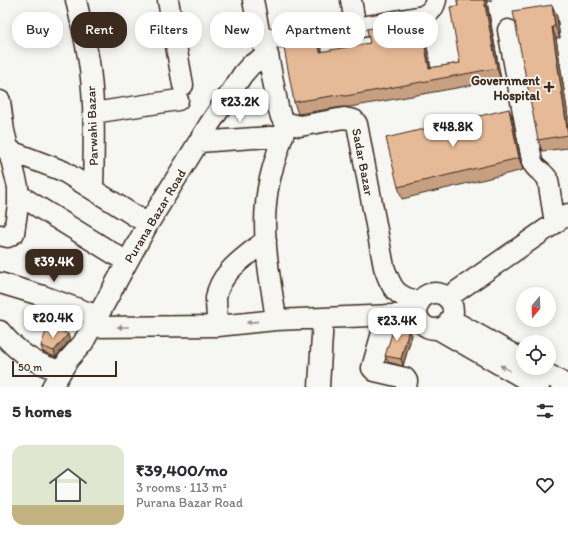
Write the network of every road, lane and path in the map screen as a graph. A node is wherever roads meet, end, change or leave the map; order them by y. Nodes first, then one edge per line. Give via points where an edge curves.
1 (76, 0) edge
2 (168, 0) edge
3 (253, 0) edge
4 (264, 0) edge
5 (351, 0) edge
6 (436, 0) edge
7 (353, 12) edge
8 (365, 26) edge
9 (508, 30) dead end
10 (272, 46) edge
11 (269, 47) junction
12 (0, 101) edge
13 (93, 113) junction
14 (285, 129) junction
15 (199, 142) junction
16 (4, 148) edge
17 (93, 188) junction
18 (18, 195) junction
19 (562, 218) edge
20 (148, 224) junction
21 (0, 235) edge
22 (266, 240) junction
23 (127, 262) junction
24 (0, 283) edge
25 (447, 298) junction
26 (418, 308) junction
27 (387, 315) junction
28 (323, 318) junction
29 (276, 320) junction
30 (95, 322) junction
31 (444, 324) junction
32 (218, 326) junction
33 (0, 331) edge
34 (516, 357) edge
35 (549, 375) edge
36 (56, 383) edge
37 (568, 386) edge
38 (319, 387) edge
39 (406, 387) edge
40 (539, 387) edge

1 - 13 street, Parwahi Bazar via 86,47
2 - 13 street via 180,92
3 - 11 street via 261,41
4 - 11 street
5 - 7 street
6 - 8 street via 434,7 423,16
9 - 19 street via 532,161 536,170 548,180
10 - 11 street
11 - 14 street via 278,107
11 - 15 street, Purana Bazar Road via 243,74
12 - 16 street
13 - 17 street, Parwahi Bazar
14 - 15 street
14 - 22 street via 266,203
14 - 26 street, Sadar Bazar via 344,118 354,120 358,128 384,267 392,287
15 - 20 street, Purana Bazar Road
16 - 17 street via 63,171
16 - 18 street
17 - 20 street
18 - 21 street via 14,233 8,237
18 - 23 street
19 - 25 street
20 - 23 street, Purana Bazar Road
22 - 29 street
22 - 32 street via 231,269 223,280 216,297
23 - 30 street, Purana Bazar Road
24 - 30 street via 40,295
25 - 26 street via 431,293
25 - 31 street via 452,307
26 - 27 street
26 - 31 street via 421,322 426,325
27 - 28 street
27 - 39 street via 372,368 375,371 405,378
28 - 29 street
28 - 38 street
29 -> 32 street
32 -> 30 street
30 - 36 street, Purana Bazar Road
31 - 34 street
40 -> 31 street
33 - 36 street via 24,356 44,366
35 - 37 street

